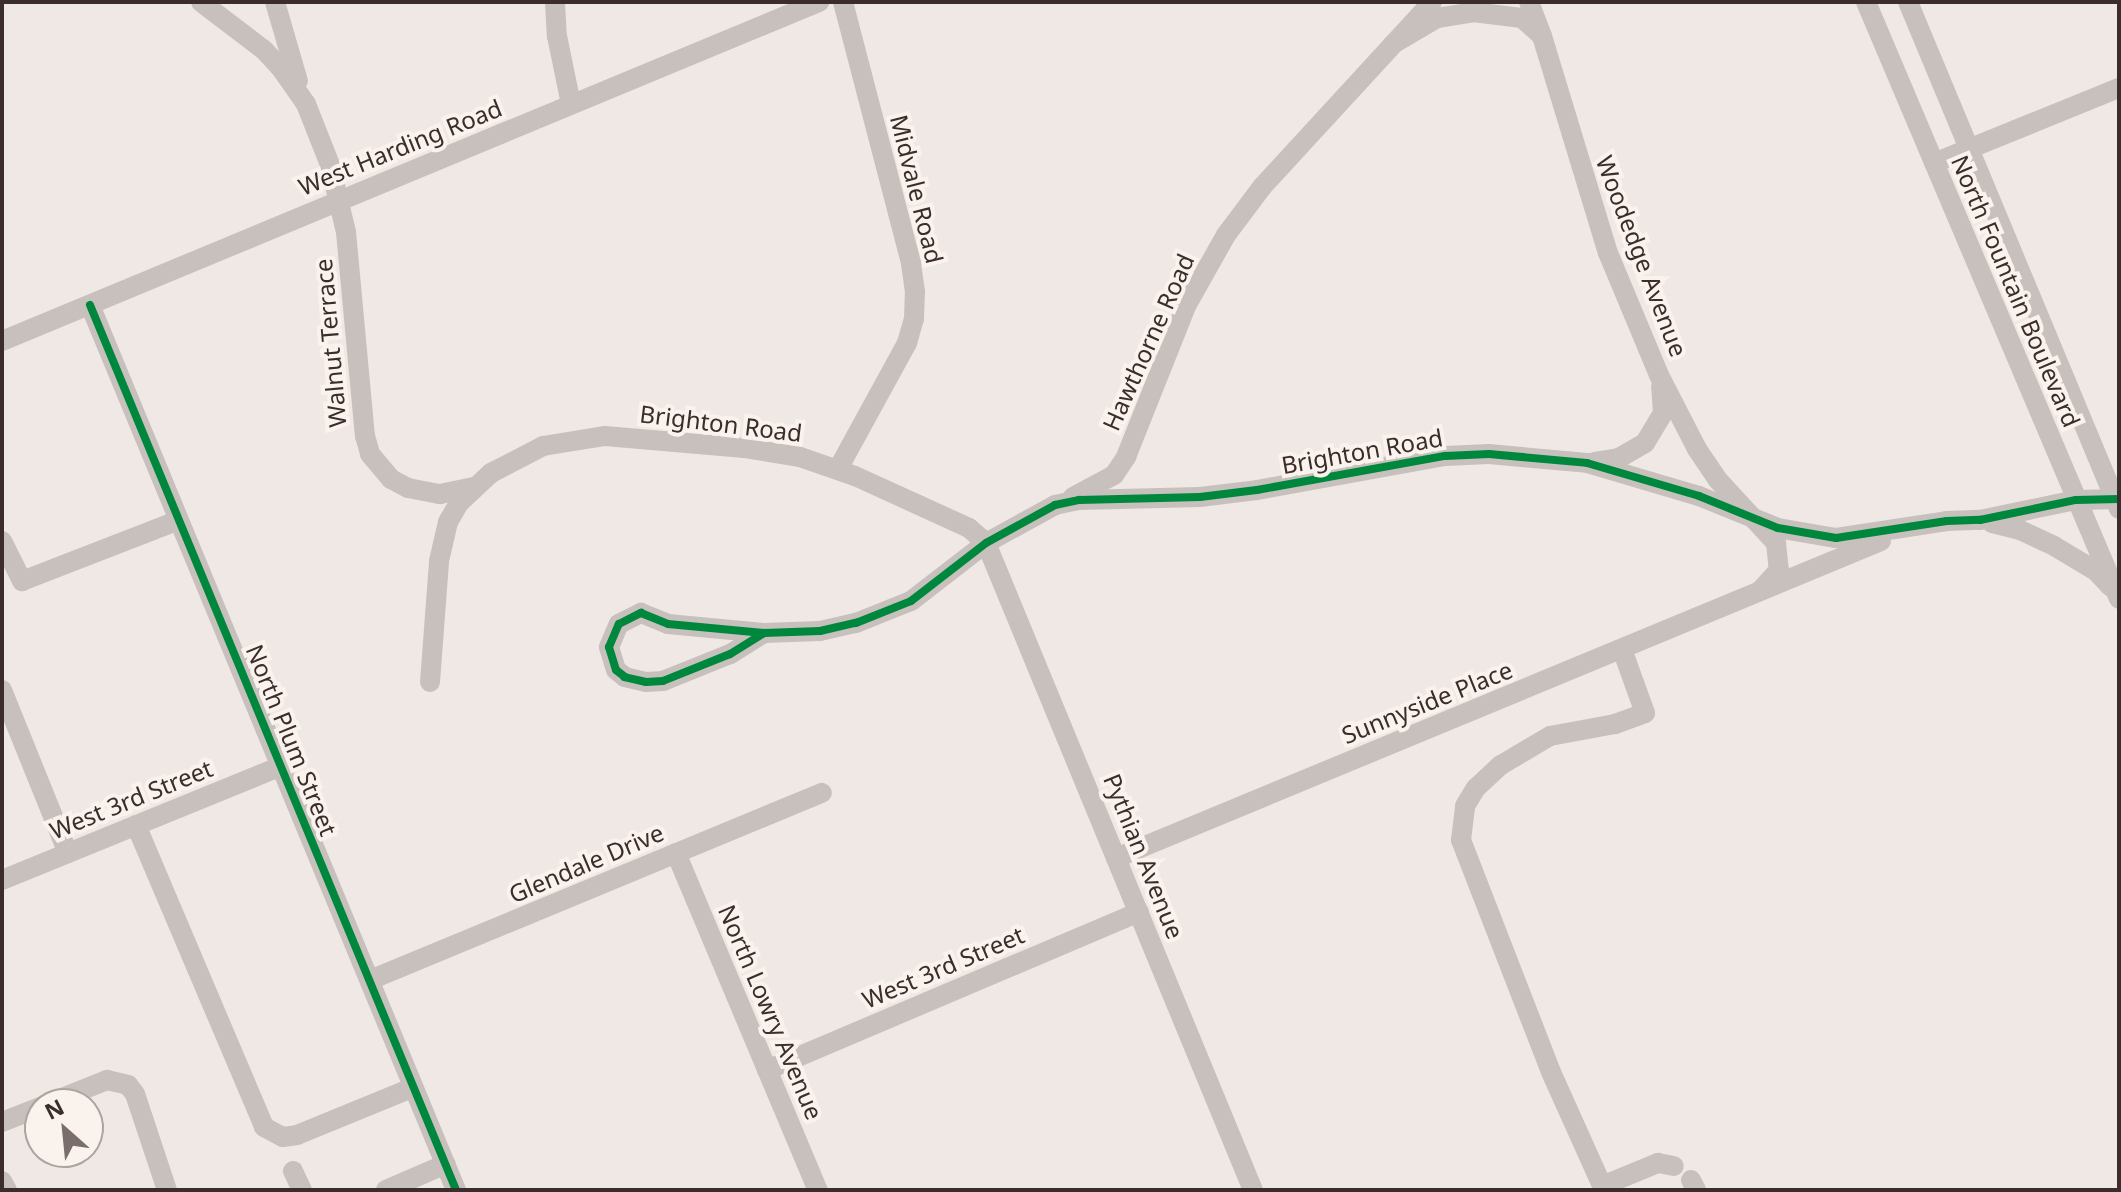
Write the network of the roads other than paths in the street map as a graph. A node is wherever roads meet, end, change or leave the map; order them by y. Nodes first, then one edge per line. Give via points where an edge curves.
1 (201, 2) edge
2 (275, 2) edge
3 (555, 2) edge
4 (819, 2) edge
5 (843, 2) edge
6 (1432, 2) edge
7 (1529, 2) edge
8 (1866, 2) edge
9 (1908, 2) edge
10 (1542, 36) junction
11 (1393, 44) junction
12 (2119, 88) edge
13 (306, 104) junction
14 (571, 104) junction
15 (1970, 148) junction
16 (1934, 163) junction
17 (340, 199) junction
18 (90, 305) junction
19 (2, 341) edge
20 (1659, 375) junction
21 (1587, 463) junction
22 (838, 469) junction
23 (473, 487) junction
24 (2076, 500) junction
25 (2118, 502) edge
26 (1055, 505) junction
27 (1753, 519) junction
28 (179, 520) junction
29 (1980, 520) junction
30 (1914, 528) junction
31 (2, 541) edge
32 (986, 543) junction
33 (1757, 593) junction
34 (2118, 596) edge
35 (764, 633) junction
36 (1622, 649) junction
37 (430, 682) dead end
38 (2, 690) edge
39 (281, 766) junction
40 (822, 793) dead end
41 (136, 825) junction
42 (68, 853) junction
43 (676, 853) junction
44 (1116, 858) junction
45 (2, 880) edge
46 (1139, 912) junction
47 (370, 980) junction
48 (767, 1070) junction
49 (414, 1087) junction
50 (87, 1088) edge
51 (24, 1113) edge
52 (2, 1122) edge
53 (446, 1164) junction
54 (1674, 1166) dead end
55 (2, 1181) edge
56 (1603, 1188) edge
57 (7, 1190) edge
58 (167, 1190) edge
59 (386, 1190) edge
60 (456, 1190) edge
61 (818, 1190) edge
62 (1253, 1190) edge

1 - 13 street, Walnut Terrace via 264,50
2 - 13 street
3 - 14 street
4 - 14 street, West Harding Road
5 - 22 street, Midvale Road via 915,292 907,343
6 - 11 street, Hawthorne Road
7 - 10 street, Woodedge Avenue
8 - 16 street, North Fountain Boulevard
9 - 15 street, North Fountain Boulevard
10 - 11 street via 1522,18 1473,12 1437,18
10 - 20 street, Woodedge Avenue via 1608,253
11 - 26 street, Hawthorne Road via 1262,187 1226,235 1186,306 1114,475
12 - 15 street
13 - 17 street, Walnut Terrace
14 - 17 street, West Harding Road
15 - 16 street
15 - 25 street, North Fountain Boulevard
16 - 24 street, North Fountain Boulevard
17 - 18 street, West Harding Road
17 - 23 street, Walnut Terrace via 370,454 391,479 408,488 440,494
18 - 19 street, West Harding Road
18 - 28 street, North Plum Street
20 - 21 street via 1663,413 1645,443 1619,458
20 - 27 street, Woodedge Avenue via 1697,449
21 - 26 street, Brighton Road via 1501,454 1445,456 1257,490
21 - 27 street, Brighton Road via 1699,496
22 - 23 street, Brighton Road via 744,448 605,436 519,455
22 - 32 street, Brighton Road via 969,528
23 - 37 street via 443,536
24 - 25 street, Brighton Road
24 - 29 street, Brighton Road
24 - 34 street, North Fountain Boulevard
26 - 32 street, Brighton Road
27 - 30 street, Brighton Road via 1807,536 1836,538
27 - 33 street via 1769,533 1779,557 1779,570
28 - 31 street via 22,581
28 - 39 street, North Plum Street
29 - 30 street, Brighton Road
29 - 34 street via 2054,546 2096,571
30 - 33 street, Sunnyside Place
32 - 35 street via 941,581 888,612 820,631
32 - 44 street, Pythian Avenue
33 - 36 street, Sunnyside Place
35 - 35 street via 730,654 663,681 625,677 616,670 609,647 619,624 641,613 668,624
36 - 44 street, Sunnyside Place
36 - 56 street via 1645,713 1550,736 1501,765 1465,806 1461,840
38 - 42 street
39 - 41 street, West 3rd Street
39 - 47 street, North Plum Street
40 - 43 street, Glendale Drive
41 - 42 street, West 3rd Street
41 - 49 street via 264,1127 283,1137 297,1135
42 - 45 street, West 3rd Street
43 - 47 street, Glendale Drive
43 - 48 street, North Lowry Avenue
44 - 46 street, Pythian Avenue
46 - 48 street, West 3rd Street
46 - 62 street, Pythian Avenue
47 - 49 street, North Plum Street
48 - 61 street, North Lowry Avenue
49 - 53 street, North Plum Street
50 - 58 street via 118,1080 135,1094
51 - 52 street
53 - 59 street
53 - 60 street, North Plum Street
54 - 56 street via 1658,1163
55 - 57 street

